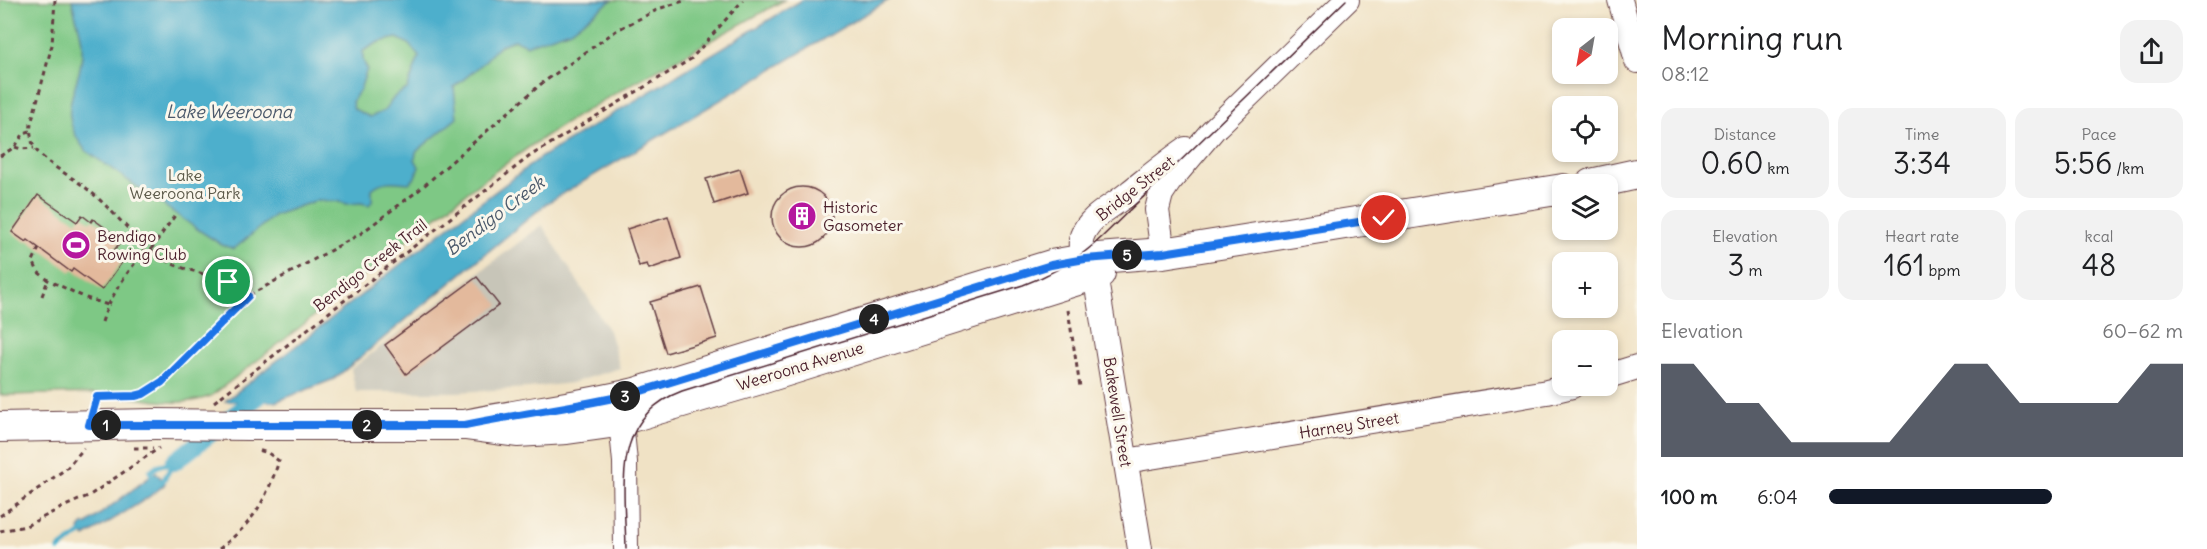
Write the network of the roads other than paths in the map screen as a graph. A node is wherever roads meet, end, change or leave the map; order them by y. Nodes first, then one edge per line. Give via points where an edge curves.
1 (1347, 0) edge
2 (1620, 0) edge
3 (1637, 62) edge
4 (1213, 130) junction
5 (1637, 174) edge
6 (1618, 178) edge
7 (1552, 191) edge
8 (1163, 253) junction
9 (1090, 267) junction
10 (1637, 367) edge
11 (1618, 373) edge
12 (1552, 391) edge
13 (619, 409) junction
14 (4, 428) edge
15 (1126, 461) junction
16 (626, 549) edge
17 (1140, 549) edge

1 - 4 street, Bridge Street
2 - 3 street
4 - 8 street, Bridge Street via 1169,182 1159,200 1157,215
4 - 9 street, Bridge Street via 1090,222 1080,242
5 - 6 main road
7 - 8 main road, Weeroona Avenue
8 - 9 main road, Weeroona Avenue
9 - 13 main road, Weeroona Avenue via 1030,271
9 - 15 street, Bakewell Street
10 - 11 street
12 - 15 street, Harney Street
13 - 14 main road, Weeroona Avenue, bridge via 521,413 465,425 249,437 160,433 87,436
13 - 16 street via 625,462
15 - 17 street, Bakewell Street

